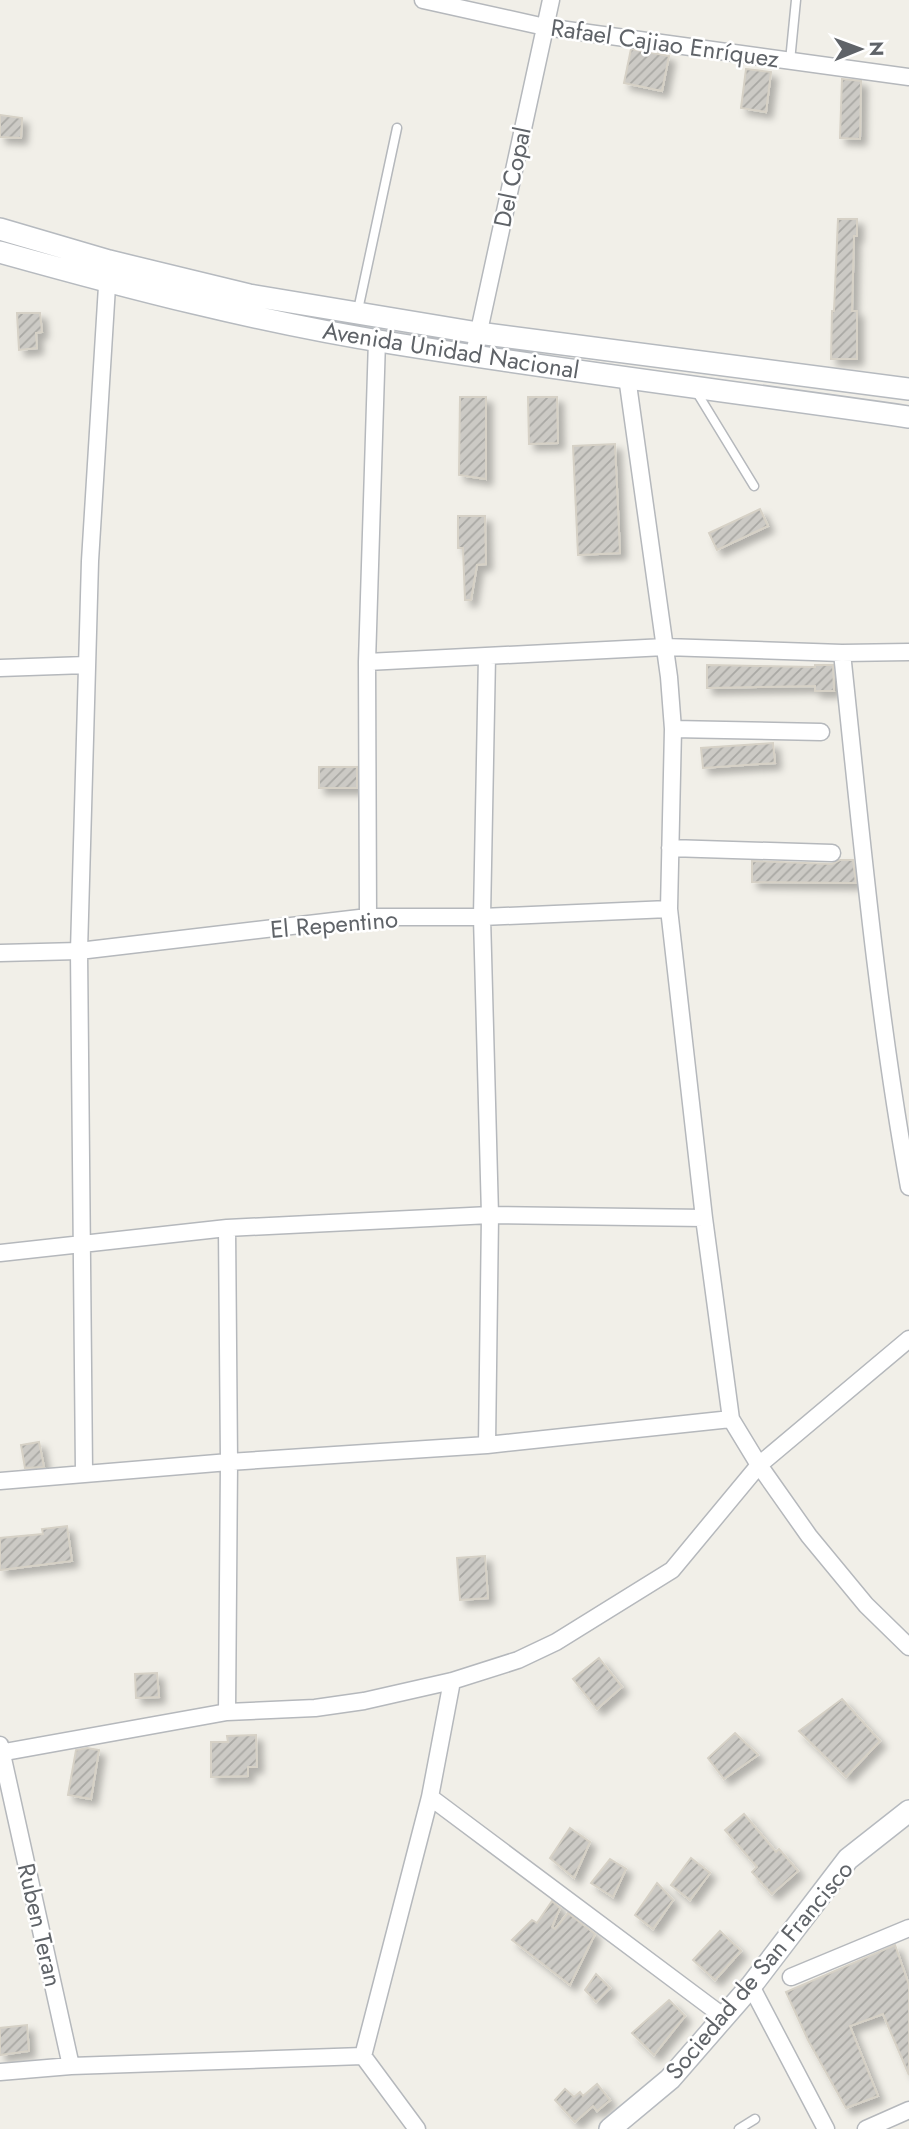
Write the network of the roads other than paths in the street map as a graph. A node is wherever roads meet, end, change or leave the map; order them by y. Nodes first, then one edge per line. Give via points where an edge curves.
1 (423, 0) edge
2 (551, 0) edge
3 (796, 0) edge
4 (545, 27) junction
5 (790, 61) junction
6 (909, 77) edge
7 (397, 128) dead end
8 (0, 229) edge
9 (0, 252) edge
10 (108, 272) junction
11 (357, 313) junction
12 (478, 332) junction
13 (377, 341) junction
14 (474, 354) junction
15 (626, 377) junction
16 (693, 386) junction
17 (909, 389) edge
18 (909, 417) edge
19 (754, 486) dead end
20 (665, 647) junction
21 (909, 652) edge
22 (842, 653) junction
23 (487, 656) junction
24 (366, 662) junction
25 (86, 665) junction
26 (0, 668) edge
27 (673, 729) junction
28 (821, 732) dead end
29 (670, 848) junction
30 (832, 853) dead end
31 (669, 909) junction
32 (368, 917) junction
33 (482, 917) junction
34 (79, 951) junction
35 (0, 953) edge
36 (909, 1187) edge
37 (489, 1215) junction
38 (704, 1218) junction
39 (227, 1228) junction
40 (81, 1244) junction
41 (0, 1253) edge
42 (909, 1339) edge
43 (732, 1419) junction
44 (487, 1445) junction
45 (229, 1462) junction
46 (759, 1465) junction
47 (84, 1472) junction
48 (0, 1481) edge
49 (909, 1647) edge
50 (452, 1681) junction
51 (227, 1712) junction
52 (1, 1750) edge
53 (430, 1797) junction
54 (909, 1811) edge
55 (909, 1827) edge
56 (880, 1832) junction
57 (909, 1928) edge
58 (791, 1977) dead end
59 (751, 1986) junction
60 (724, 2017) junction
61 (363, 2056) junction
62 (71, 2066) junction
63 (0, 2072) edge
64 (909, 2110) edge
65 (755, 2119) dead end
66 (417, 2129) edge
67 (610, 2129) edge
68 (739, 2129) edge
69 (826, 2129) edge
70 (866, 2129) edge

1 - 4 street, Rafael Cajiao Enríquez
2 - 4 street, Del Copal
3 - 5 lane
4 - 5 street, Rafael Cajiao Enríquez
4 - 12 street, Del Copal
5 - 6 street, Rafael Cajiao Enríquez
7 - 11 lane
8 - 10 main road, Avenida Unidad Nacional
9 - 10 main road, Avenida Unidad Nacional
10 - 11 main road, Avenida Unidad Nacional
10 - 13 main road, Avenida Unidad Nacional via 257,318
10 - 25 street
11 - 12 main road, Avenida Unidad Nacional
12 - 14 street, Del Copal
12 - 17 main road, Avenida Unidad Nacional
13 - 14 main road, Avenida Unidad Nacional
13 - 24 street
14 - 15 main road, Avenida Unidad Nacional
15 - 16 main road, Avenida Unidad Nacional
15 - 20 street
16 - 18 main road, Avenida Unidad Nacional
16 - 19 lane
20 - 22 street
20 - 23 street
20 - 27 street
21 - 22 street
22 - 36 street via 871,921
23 - 24 street
23 - 33 street
24 - 32 street
25 - 26 street
25 - 34 street
27 - 28 street
27 - 29 street
29 - 30 street
29 - 31 street
31 - 33 street, El Repentino
31 - 38 street
32 - 33 street, El Repentino
32 - 34 street, El Repentino
33 - 37 street
34 - 35 street, El Repentino
34 - 40 street
37 - 38 street
37 - 39 street
37 - 44 street
38 - 43 street
39 - 40 street
39 - 45 street
40 - 41 street
40 - 47 street
42 - 46 street
43 - 44 street
43 - 46 street
44 - 45 street
45 - 47 street
45 - 51 street
46 - 49 street via 809,1536 866,1605
46 - 50 street via 672,1570 556,1642 518,1660
47 - 48 street
50 - 51 street via 327,1706
50 - 53 street
51 - 52 street
52 - 62 street, Ruben Teran
53 - 60 street
53 - 61 street
54 - 56 main road, Sociedad de San Francisco
55 - 56 street
56 - 59 main road, Sociedad de San Francisco via 848,1859
57 - 58 street
59 - 60 main road, Sociedad de San Francisco
59 - 69 street
60 - 67 main road, Sociedad de San Francisco via 670,2079
61 - 62 street
61 - 66 street
62 - 63 street
64 - 70 street
65 - 68 lane

